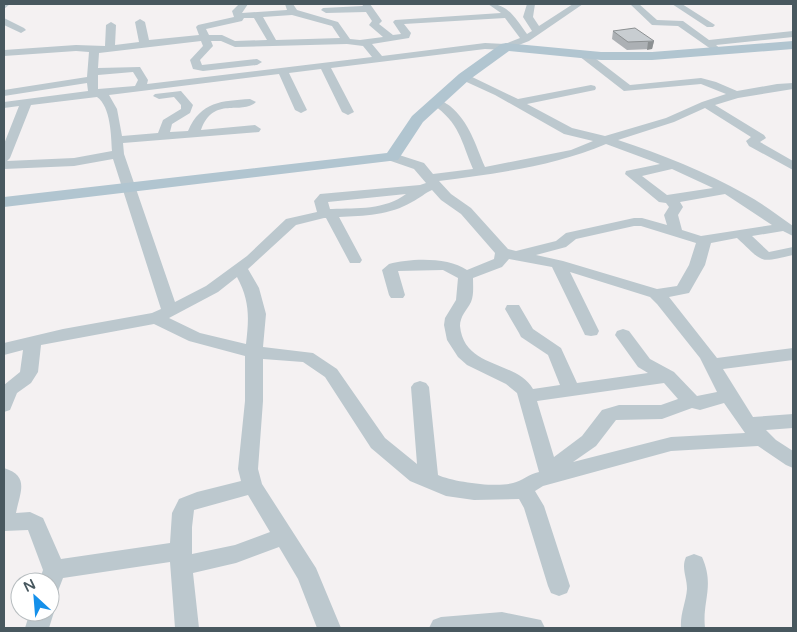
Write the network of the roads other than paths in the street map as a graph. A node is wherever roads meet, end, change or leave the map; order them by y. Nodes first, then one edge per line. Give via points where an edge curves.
1 (244, 4) edge
2 (492, 4) edge
3 (531, 4) edge
4 (579, 4) edge
5 (634, 4) edge
6 (676, 4) edge
7 (368, 6) edge
8 (291, 8) edge
9 (326, 10) dead end
10 (257, 14) junction
11 (507, 14) junction
12 (239, 16) junction
13 (4, 21) edge
14 (140, 22) dead end
15 (111, 25) dead end
16 (710, 26) dead end
17 (21, 30) dead end
18 (537, 31) junction
19 (793, 34) edge
20 (391, 38) junction
21 (206, 39) junction
22 (526, 39) junction
23 (347, 41) junction
24 (144, 42) junction
25 (274, 43) junction
26 (361, 43) junction
27 (707, 43) junction
28 (257, 44) junction
29 (793, 45) edge
30 (506, 47) junction
31 (110, 49) junction
32 (94, 50) junction
33 (718, 51) junction
34 (4, 53) edge
35 (583, 54) junction
36 (379, 59) junction
37 (258, 62) junction
38 (324, 66) junction
39 (282, 70) junction
40 (261, 73) junction
41 (92, 75) junction
42 (464, 77) junction
43 (793, 86) edge
44 (145, 87) junction
45 (592, 88) dead end
46 (4, 93) edge
47 (98, 93) junction
48 (736, 95) junction
49 (27, 102) junction
50 (250, 102) dead end
51 (436, 102) junction
52 (516, 103) junction
53 (706, 104) junction
54 (4, 105) edge
55 (301, 110) dead end
56 (348, 112) dead end
57 (255, 129) dead end
58 (194, 134) junction
59 (163, 136) junction
60 (118, 140) junction
61 (606, 140) junction
62 (118, 154) junction
63 (392, 157) junction
64 (4, 158) edge
65 (4, 165) edge
66 (670, 166) junction
67 (793, 166) edge
68 (481, 171) junction
69 (428, 184) junction
70 (130, 188) junction
71 (727, 190) junction
72 (671, 200) junction
73 (4, 202) edge
74 (327, 214) junction
75 (788, 229) edge
76 (676, 234) junction
77 (741, 234) junction
78 (704, 240) junction
79 (793, 251) edge
80 (509, 254) junction
81 (355, 260) dead end
82 (558, 264) junction
83 (240, 268) junction
84 (466, 276) junction
85 (656, 294) junction
86 (397, 295) dead end
87 (513, 310) dead end
88 (163, 314) junction
89 (591, 331) dead end
90 (623, 335) dead end
91 (33, 342) junction
92 (4, 349) edge
93 (254, 352) junction
94 (793, 354) edge
95 (712, 365) junction
96 (668, 376) junction
97 (420, 387) dead end
98 (571, 390) junction
99 (729, 394) junction
100 (528, 396) junction
101 (690, 401) junction
102 (4, 404) edge
103 (793, 421) edge
104 (748, 424) junction
105 (762, 439) junction
106 (793, 460) edge
107 (4, 476) edge
108 (550, 477) junction
109 (428, 480) junction
110 (253, 486) junction
111 (523, 488) junction
112 (4, 520) edge
113 (284, 536) junction
114 (182, 558) junction
115 (694, 564) dead end
116 (50, 572) edge
117 (60, 576) edge
118 (558, 586) dead end
119 (187, 628) edge
120 (329, 628) edge
121 (441, 628) edge
122 (533, 628) edge
123 (693, 628) edge

1 - 12 street via 237,12
2 - 11 street
3 - 18 street via 528,17
4 - 18 street
5 - 27 street via 654,23 680,23
6 - 16 street
7 - 9 street
7 - 20 street via 376,21 374,25
8 - 10 street
8 - 23 street via 336,25
10 - 12 street
10 - 25 street
11 - 20 street via 399,21 407,35
11 - 22 street
12 - 21 street via 236,20 203,26
13 - 17 street
14 - 24 street
15 - 31 street
18 - 22 street
19 - 27 street
20 - 26 street
21 - 24 street
21 - 28 street
21 - 37 street via 207,48 195,58 197,67
22 - 30 street
23 - 25 street
23 - 26 street
24 - 31 street
25 - 28 street
26 - 36 street via 366,44
27 - 33 street
28 - 37 street
29 - 33 main road
30 - 35 main road
30 - 36 street via 485,46
30 - 42 main road
31 - 32 street
32 - 34 street via 76,48
32 - 41 street
33 - 35 main road via 652,56
35 - 48 street via 628,89 701,81
36 - 38 street
37 - 40 street
38 - 39 street
38 - 56 street
39 - 40 street
39 - 55 street
40 - 44 street
41 - 44 street via 136,69
41 - 46 street
41 - 47 street via 93,90
42 - 51 main road
42 - 52 street
43 - 48 street
44 - 47 street
44 - 59 street via 153,96 177,93 187,105 186,112 167,122
45 - 52 street
47 - 49 street
47 - 60 street via 110,104
48 - 53 street
49 - 54 street
49 - 64 street
50 - 58 street via 211,108 198,120
51 - 63 main road via 417,119
51 - 68 street via 446,108 466,134
52 - 61 street via 579,136
53 - 61 street via 670,120
53 - 67 street via 760,138 753,143
57 - 58 street
58 - 59 street
59 - 60 street
60 - 62 street
61 - 66 street
61 - 68 street via 574,153
62 - 65 street via 74,162
62 - 70 street
63 - 69 street via 419,166
63 - 70 main road
66 - 71 street
66 - 72 street via 632,174 661,198
68 - 69 street
69 - 74 street via 407,200 384,208
69 - 80 street via 466,211
70 - 73 main road
70 - 88 street
71 - 72 street
71 - 75 street
72 - 76 street via 676,207 671,215
74 - 81 street
74 - 83 street via 291,222
75 - 77 street
76 - 78 street
76 - 80 street via 634,222 570,236 561,244
77 - 78 street
77 - 79 street via 766,257
78 - 85 street via 698,265 683,290
80 - 82 street
80 - 84 street via 497,264
82 - 85 street
82 - 89 street
83 - 88 street via 212,289
83 - 93 street via 252,288 258,314
84 - 86 street via 443,265 394,266 390,270
84 - 100 street via 464,300 452,325 455,340 473,361 520,384
85 - 95 street via 690,332
87 - 98 street via 527,333 555,352
88 - 91 street
88 - 93 street via 195,337
90 - 96 street via 644,363
91 - 92 street
91 - 102 street via 29,372 25,379 8,390
93 - 109 street via 307,357 331,373 378,443 417,475
93 - 110 street via 254,401 248,469
94 - 95 street
95 - 99 street
96 - 98 street
96 - 101 street
97 - 109 street
98 - 100 street
99 - 101 street via 700,403
99 - 104 street
100 - 108 street
101 - 108 street via 662,412 613,413 589,441 561,463
103 - 104 street
104 - 105 street
105 - 106 street
105 - 108 street via 671,444
107 - 112 street via 12,482
108 - 111 street
109 - 111 street via 446,488 474,492 515,492
110 - 113 street
110 - 114 street via 187,505 183,511
111 - 118 street via 534,506
112 - 116 street via 36,524
113 - 114 street via 236,554
113 - 120 street via 308,575
114 - 117 street
114 - 119 street
115 - 123 street via 698,588
121 - 122 street via 502,623

